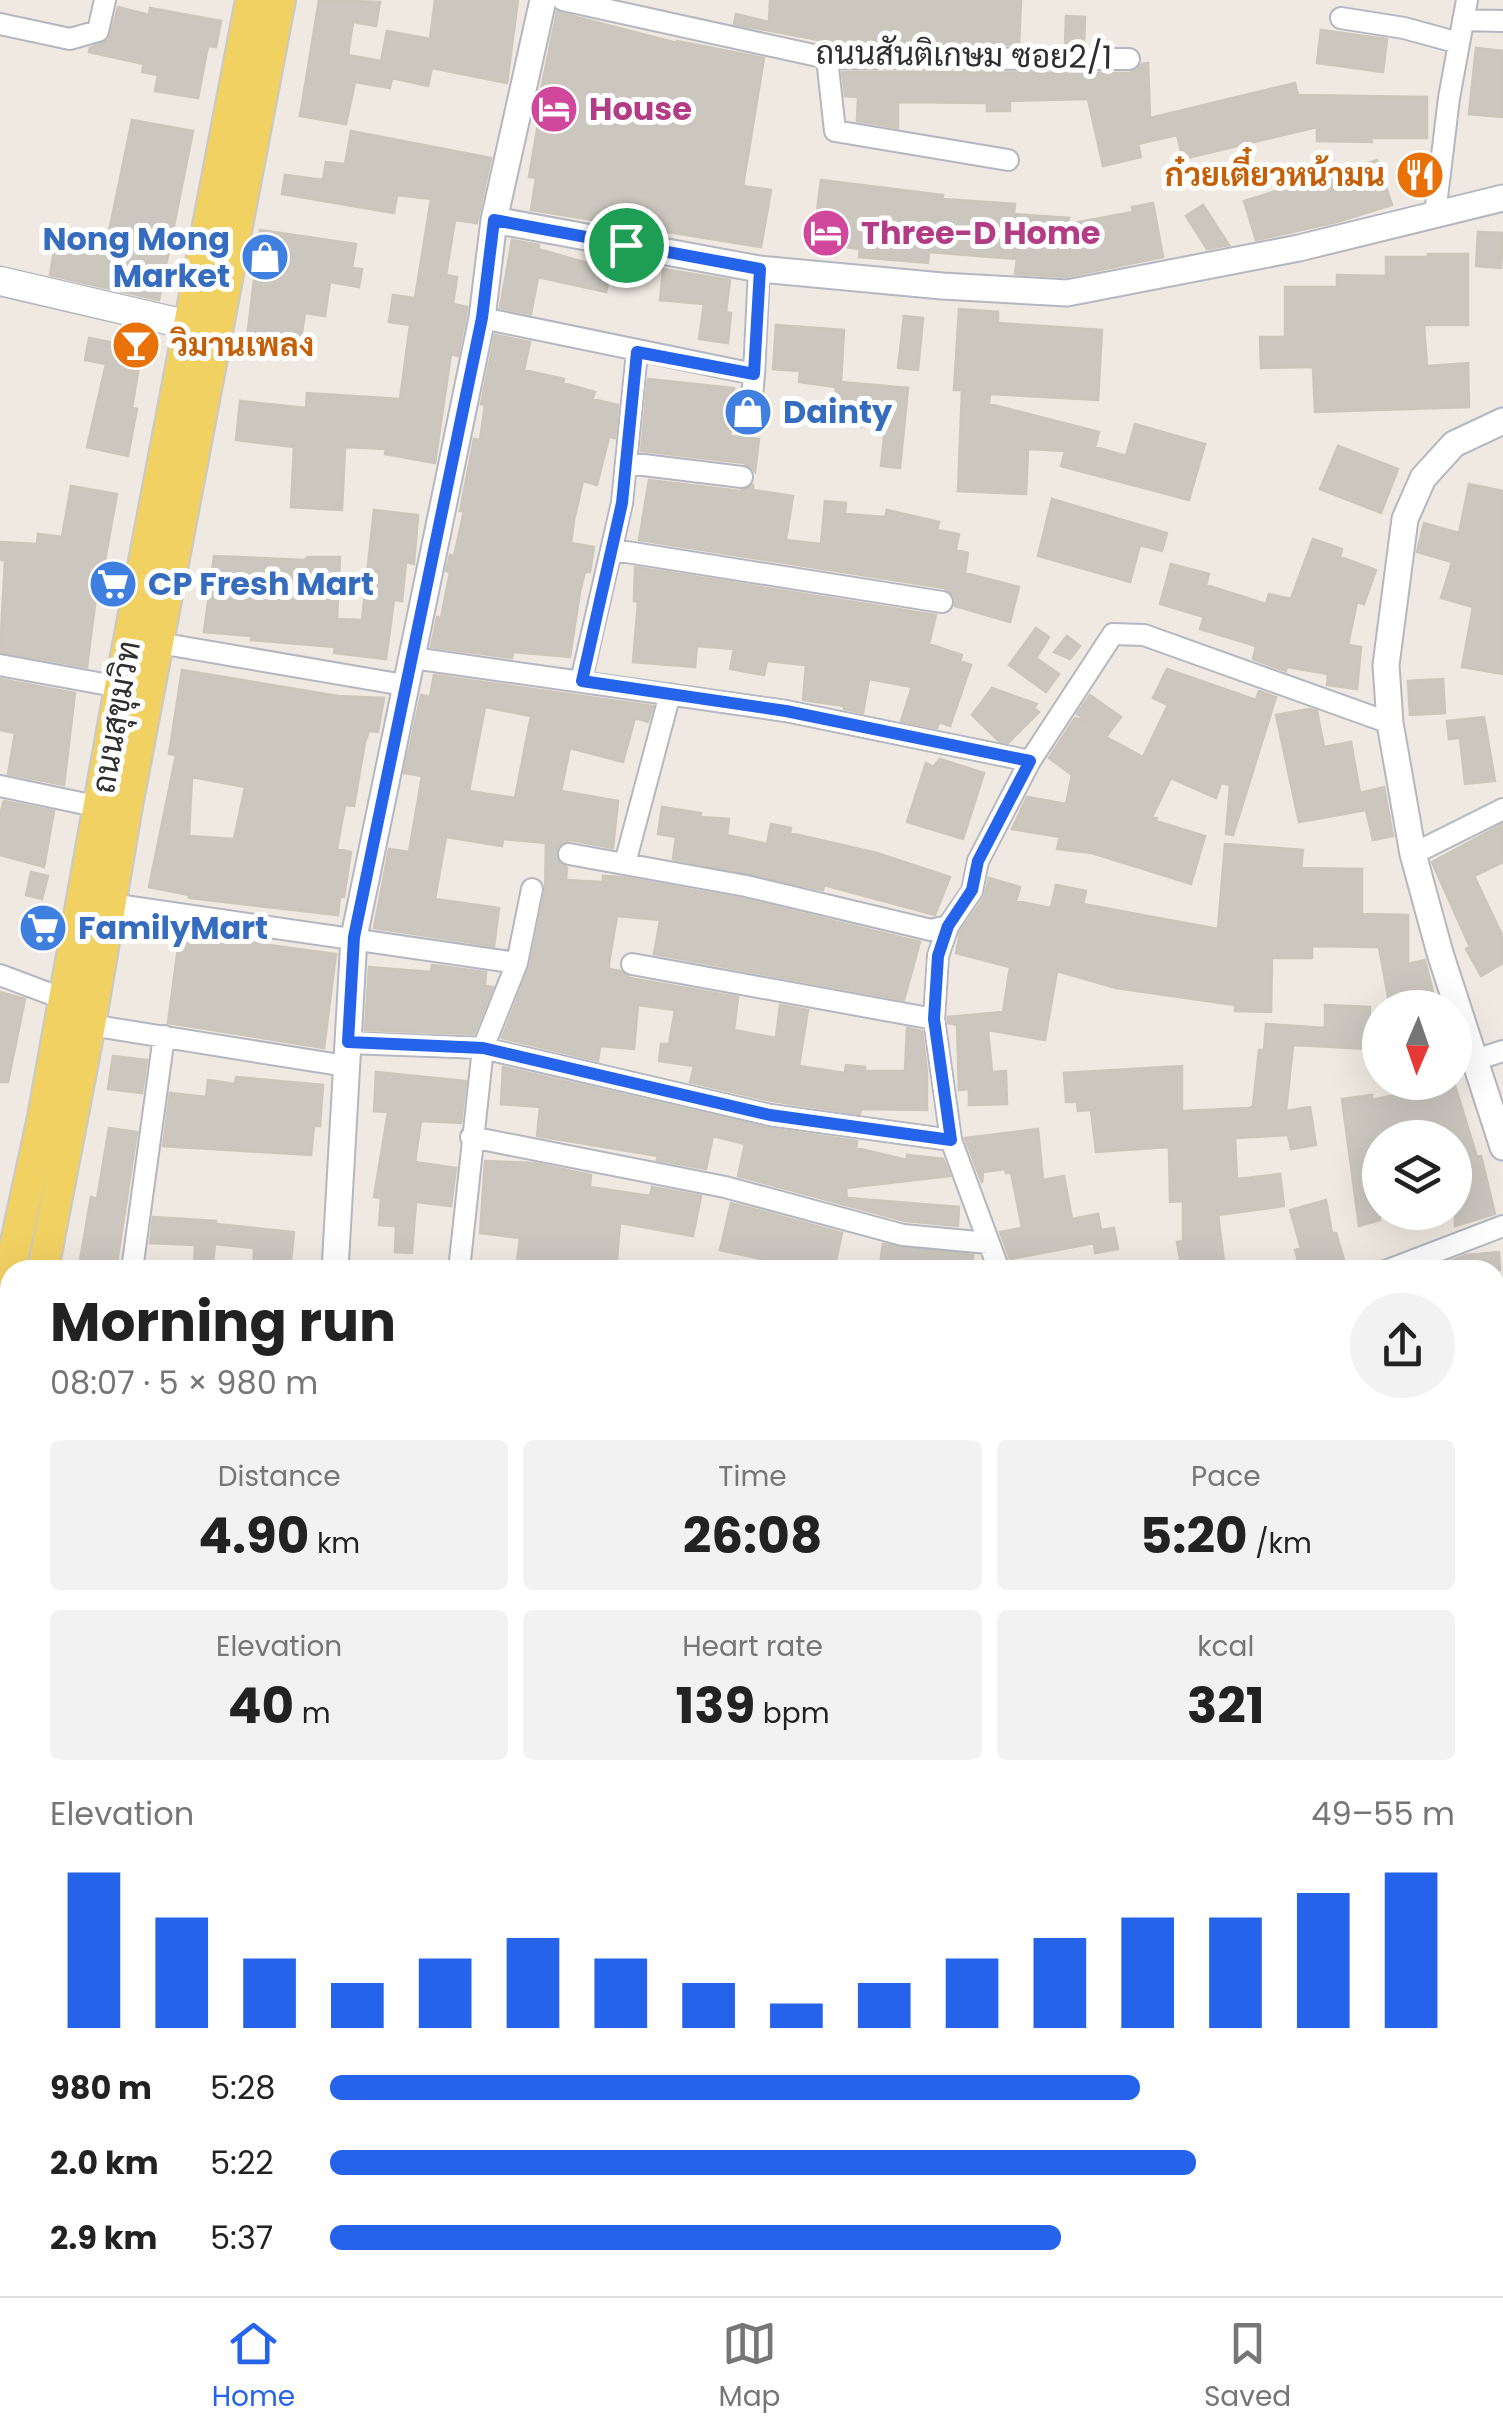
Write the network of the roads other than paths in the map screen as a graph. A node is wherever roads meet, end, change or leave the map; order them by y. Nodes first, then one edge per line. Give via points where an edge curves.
1 (104, 0) edge
2 (251, 0) edge
3 (280, 0) edge
4 (543, 0) edge
5 (563, 0) edge
6 (1465, 10) edge
7 (1341, 18) dead end
8 (1503, 21) edge
9 (0, 24) edge
10 (1459, 43) junction
11 (827, 58) junction
12 (1130, 59) dead end
13 (1008, 160) dead end
14 (1503, 198) edge
15 (1435, 214) junction
16 (494, 220) junction
17 (760, 269) junction
18 (0, 281) edge
19 (482, 318) junction
20 (189, 325) junction
21 (637, 352) junction
22 (754, 374) junction
23 (750, 420) dead end
24 (1503, 422) edge
25 (627, 463) junction
26 (742, 477) dead end
27 (614, 550) junction
28 (942, 602) dead end
29 (159, 642) junction
30 (414, 658) junction
31 (0, 665) edge
32 (582, 681) junction
33 (404, 685) junction
34 (120, 687) junction
35 (670, 694) junction
36 (1390, 722) junction
37 (1030, 761) junction
38 (0, 786) edge
39 (100, 807) junction
40 (1503, 809) edge
41 (569, 854) dead end
42 (1413, 854) junction
43 (625, 863) junction
44 (532, 889) dead end
45 (110, 904) junction
46 (948, 926) junction
47 (354, 937) junction
48 (516, 963) junction
49 (632, 964) dead end
50 (0, 974) edge
51 (64, 999) junction
52 (934, 1019) junction
53 (90, 1025) junction
54 (164, 1036) junction
55 (483, 1048) junction
56 (1503, 1051) edge
57 (347, 1054) junction
58 (1475, 1060) junction
59 (471, 1137) junction
60 (951, 1140) junction
61 (1503, 1146) edge
62 (1503, 1226) edge
63 (988, 1243) junction
64 (11, 1260) edge
65 (44, 1260) edge
66 (133, 1260) edge
67 (336, 1260) edge
68 (460, 1260) edge
69 (995, 1260) edge
70 (1414, 1260) edge

1 - 9 street via 98,31 70,38
2 - 20 main road, ถนนสุขุมวิท
3 - 29 main road, ถนนสุขุมวิท
4 - 16 street
5 - 11 street, ถนนสันติเกษม ซอย2/1
6 - 8 street
6 - 10 street
7 - 10 street
10 - 15 street
11 - 12 street, ถนนสันติเกษม ซอย2/1
11 - 13 street via 835,131
14 - 15 street
15 - 17 street via 1247,260 1067,292
16 - 17 street
16 - 19 street
17 - 22 street
18 - 20 main road
19 - 21 street
19 - 30 street
20 - 34 main road, ถนนสุขุมวิท
21 - 22 street
21 - 25 street
22 - 23 street
24 - 36 street via 1454,444 1422,478 1405,519 1386,665
25 - 26 street
25 - 27 street
27 - 28 street
27 - 32 street
29 - 33 street
29 - 45 main road, ถนนสุขุมวิท
30 - 32 street
30 - 33 street
31 - 34 street
32 - 35 street
33 - 47 street
34 - 39 main road, ถนนสุขุมวิท
35 - 37 street
35 - 43 street
36 - 37 street via 1144,636 1113,634
36 - 42 street
37 - 46 street via 978,861 972,890
38 - 39 street
39 - 51 main road, ถนนสุขุมวิท
40 - 42 street
41 - 43 street
42 - 58 street
43 - 46 street via 931,930
44 - 48 street
45 - 47 street
45 - 53 main road, ถนนสุขุมวิท
46 - 52 street via 938,956
47 - 48 street
47 - 57 street
48 - 55 street
49 - 52 street
50 - 51 street
51 - 64 main road, ถนนสุขุมวิท
52 - 60 street
53 - 54 street
53 - 65 main road, ถนนสุขุมวิท
54 - 57 street
54 - 66 street
55 - 57 street
55 - 59 street
55 - 60 street via 770,1115
56 - 58 street
57 - 67 street
58 - 61 street
59 - 63 street via 725,1187 903,1235
59 - 68 street
60 - 63 street
62 - 70 street
63 - 69 street

